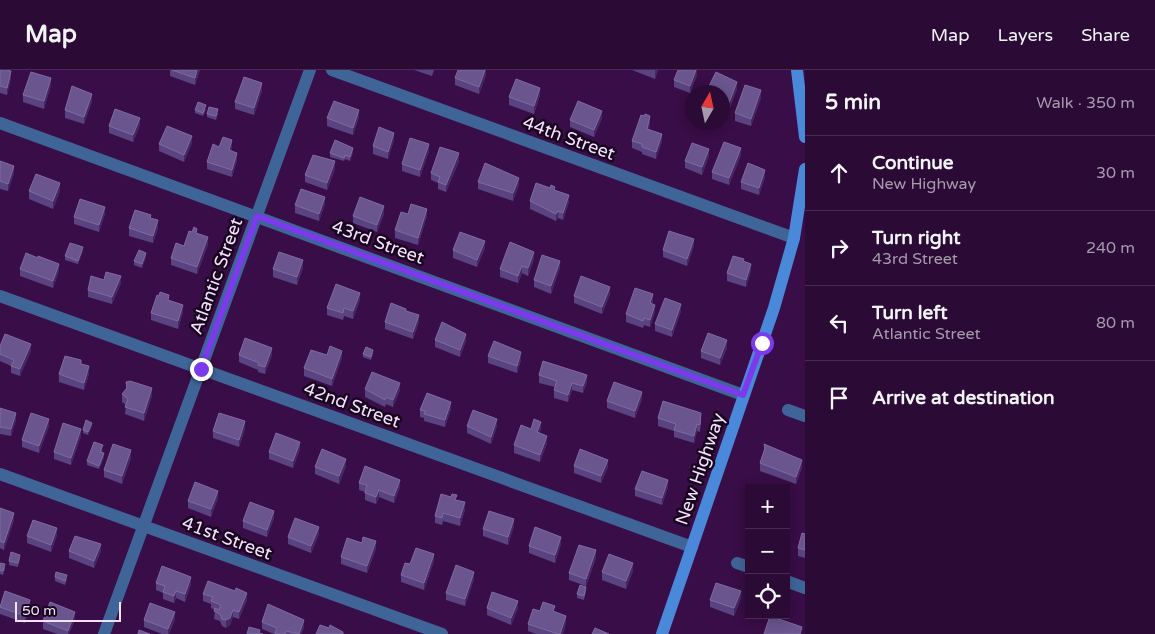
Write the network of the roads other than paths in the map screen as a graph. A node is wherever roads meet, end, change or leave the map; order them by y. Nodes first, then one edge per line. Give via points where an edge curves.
1 (310, 70) edge
2 (332, 70) edge
3 (794, 71) edge
4 (0, 124) edge
5 (805, 137) edge
6 (805, 170) edge
7 (257, 216) junction
8 (794, 238) junction
9 (0, 296) edge
10 (201, 369) junction
11 (743, 395) junction
12 (788, 410) dead end
13 (805, 416) edge
14 (0, 474) edge
15 (143, 526) junction
16 (692, 547) junction
17 (790, 582) edge
18 (805, 588) edge
19 (104, 634) edge
20 (442, 634) edge
21 (662, 634) edge

1 - 7 street, Atlantic Street
2 - 8 street, 44th Street
3 - 5 main road
4 - 7 street, 43rd Street
6 - 8 main road, New Highway
7 - 10 street, Atlantic Street
7 - 11 street, 43rd Street
8 - 11 main road, New Highway via 774,308
9 - 10 street, 42nd Street
10 - 15 street, Atlantic Street
10 - 16 street, 42nd Street
11 - 16 main road, New Highway
12 - 13 street
14 - 15 street, 41st Street
15 - 19 street, Atlantic Street
15 - 20 street, 41st Street
16 - 21 main road, New Highway
17 - 18 street

